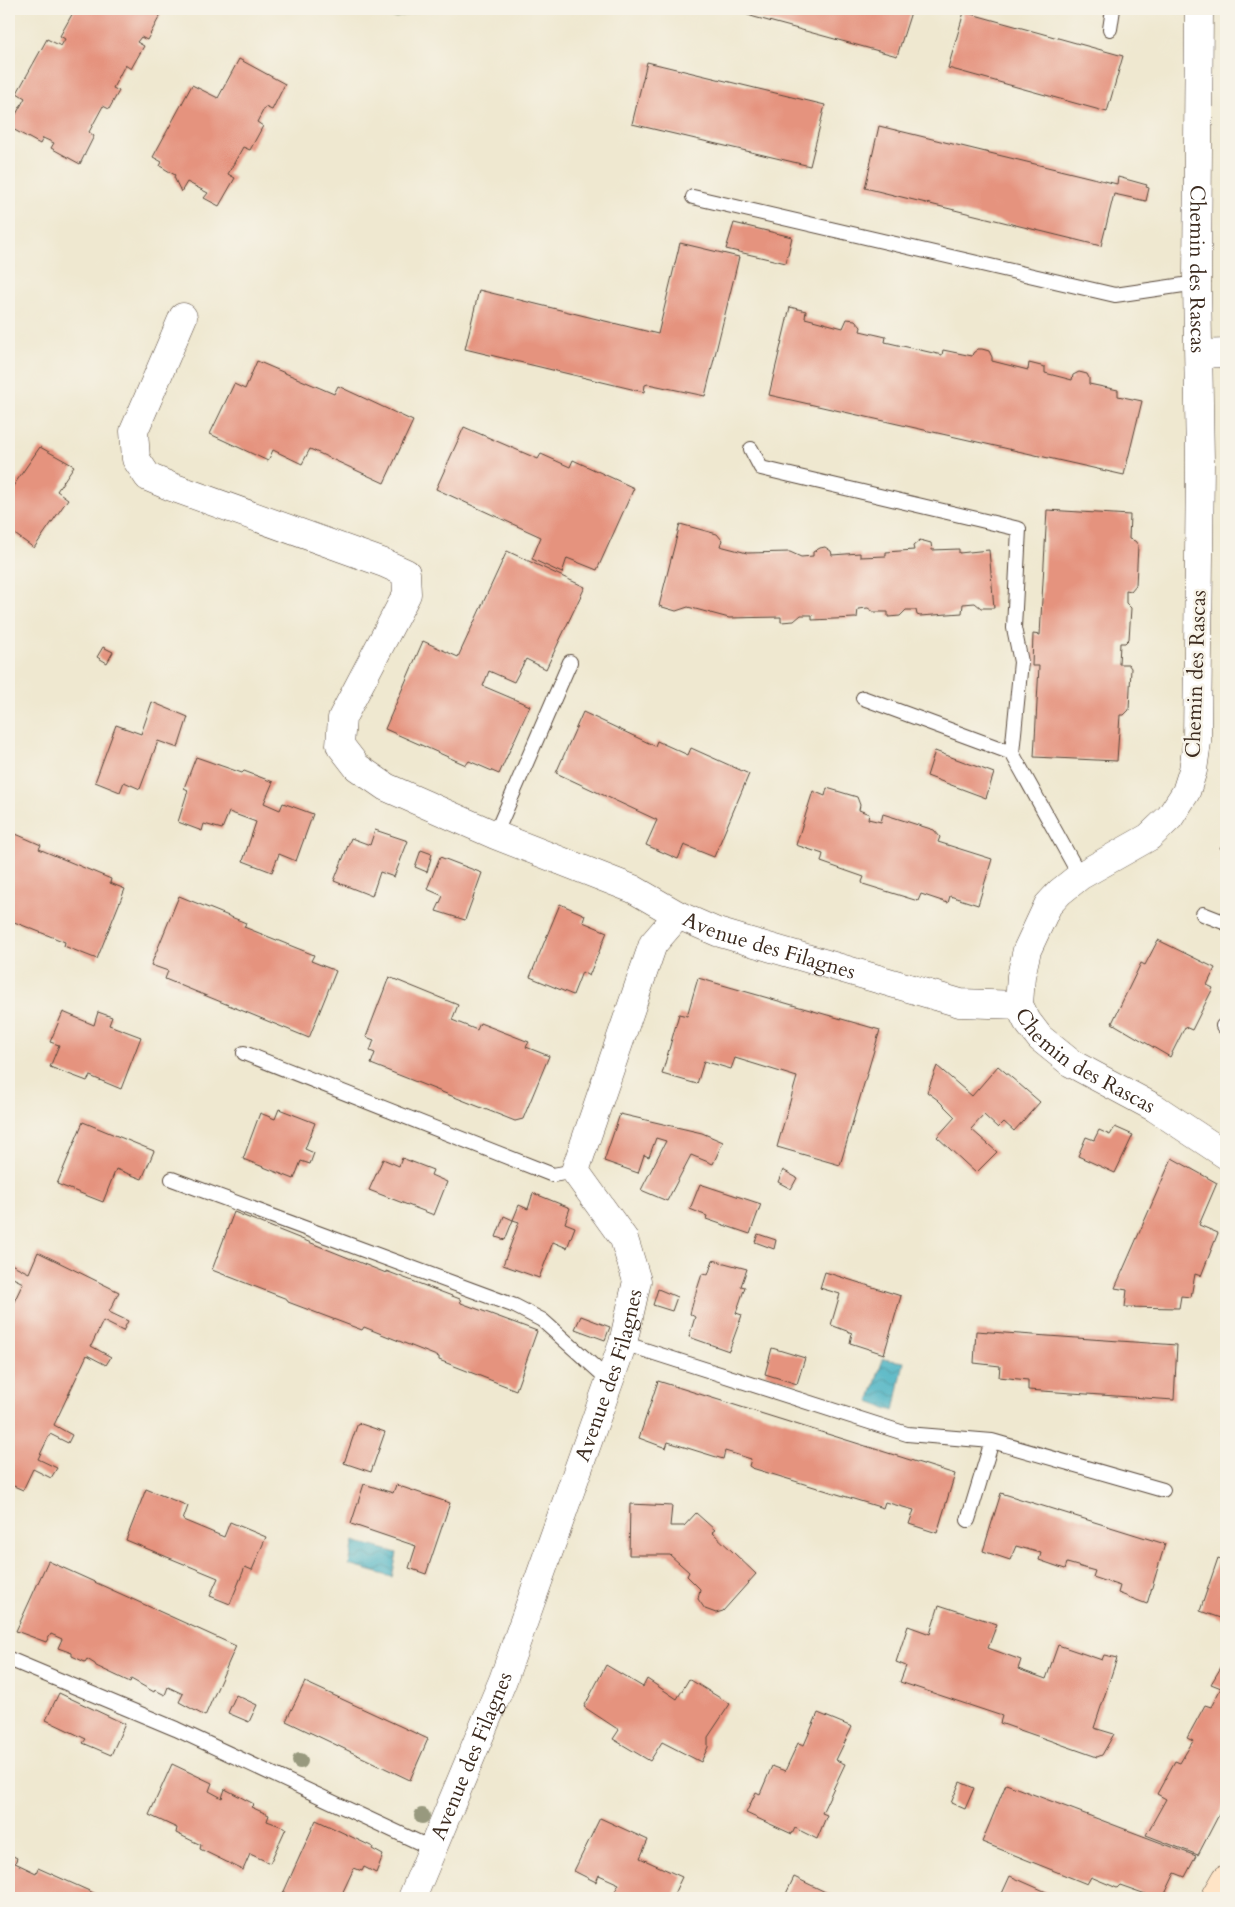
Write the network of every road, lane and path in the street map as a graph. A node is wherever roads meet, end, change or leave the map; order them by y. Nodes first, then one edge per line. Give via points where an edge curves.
1 (1113, 9) edge
2 (1199, 9) edge
3 (1110, 29) dead end
4 (694, 197) dead end
5 (1197, 283) junction
6 (183, 316) dead end
7 (1226, 353) edge
8 (1199, 354) junction
9 (751, 449) dead end
10 (570, 662) dead end
11 (863, 698) dead end
12 (1012, 753) junction
13 (495, 836) junction
14 (1080, 876) junction
15 (1203, 914) dead end
16 (678, 915) junction
17 (1226, 923) edge
18 (1019, 1005) junction
19 (244, 1053) dead end
20 (1226, 1155) edge
21 (576, 1171) junction
22 (172, 1179) dead end
23 (623, 1343) junction
24 (609, 1380) junction
25 (992, 1441) junction
26 (1163, 1490) dead end
27 (968, 1520) dead end
28 (9, 1660) edge
29 (433, 1849) junction
30 (1226, 1879) edge
31 (412, 1898) edge
32 (1215, 1898) edge

1 - 3 lane
2 - 5 street, Chemin des Rascas
4 - 5 lane via 1114,294
5 - 8 street, Chemin des Rascas
6 - 13 street via 134,431 136,459 148,477 406,573 408,594 342,718 340,745 357,767 386,787
7 - 8 street
8 - 14 street, Chemin des Rascas via 1197,742 1193,770 1186,792 1170,817 1149,837
9 - 12 lane via 761,468 1019,529 1014,628 1021,662
10 - 13 lane
11 - 12 lane
12 - 14 lane
13 - 16 street via 633,889
14 - 18 street, Chemin des Rascas via 1048,905 1036,928 1020,976
15 - 17 lane
16 - 18 street, Avenue des Filagnes via 718,932 960,1003
16 - 21 street, Avenue des Filagnes via 653,944
18 - 20 street, Chemin des Rascas via 1040,1038 1071,1063 1155,1108
19 - 21 lane via 553,1175
21 - 23 street, Avenue des Filagnes via 624,1240 637,1281
22 - 24 lane via 516,1306 542,1320
23 - 24 street, Avenue des Filagnes
23 - 25 lane via 908,1434
24 - 29 street, Avenue des Filagnes via 503,1680
25 - 26 lane
25 - 27 lane
28 - 29 lane via 176,1729
29 - 31 street, Avenue des Filagnes
30 - 32 main road

